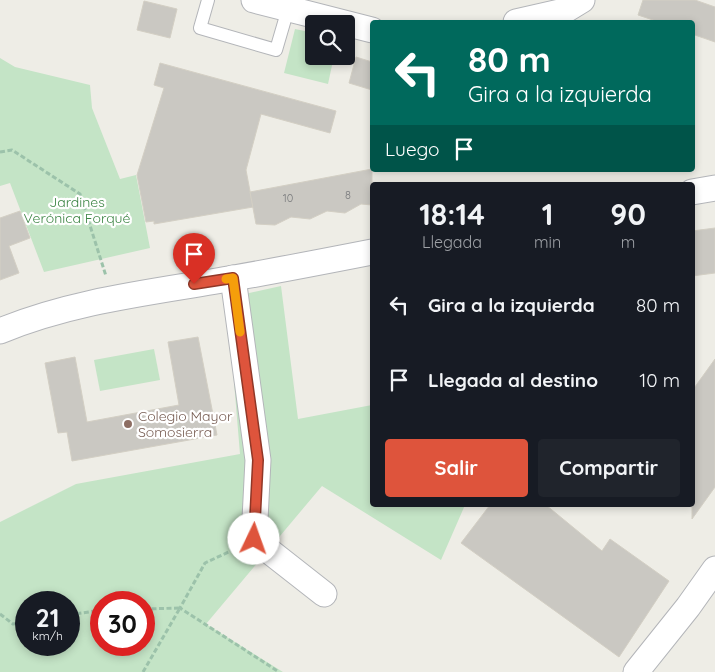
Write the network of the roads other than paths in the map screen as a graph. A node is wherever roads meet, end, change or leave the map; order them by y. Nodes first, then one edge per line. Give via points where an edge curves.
1 (208, 0) edge
2 (582, 0) edge
3 (274, 4) edge
4 (526, 20) edge
5 (370, 29) edge
6 (715, 188) edge
7 (695, 191) edge
8 (370, 252) edge
9 (233, 278) junction
10 (0, 331) edge
11 (715, 569) edge
12 (324, 594) dead end
13 (636, 672) edge

1 - 3 lane via 200,28 276,50
2 - 4 street via 564,12
3 - 5 street
6 - 7 street
8 - 9 street
9 - 10 street via 66,308
9 - 12 street via 258,460 254,539
11 - 13 street

